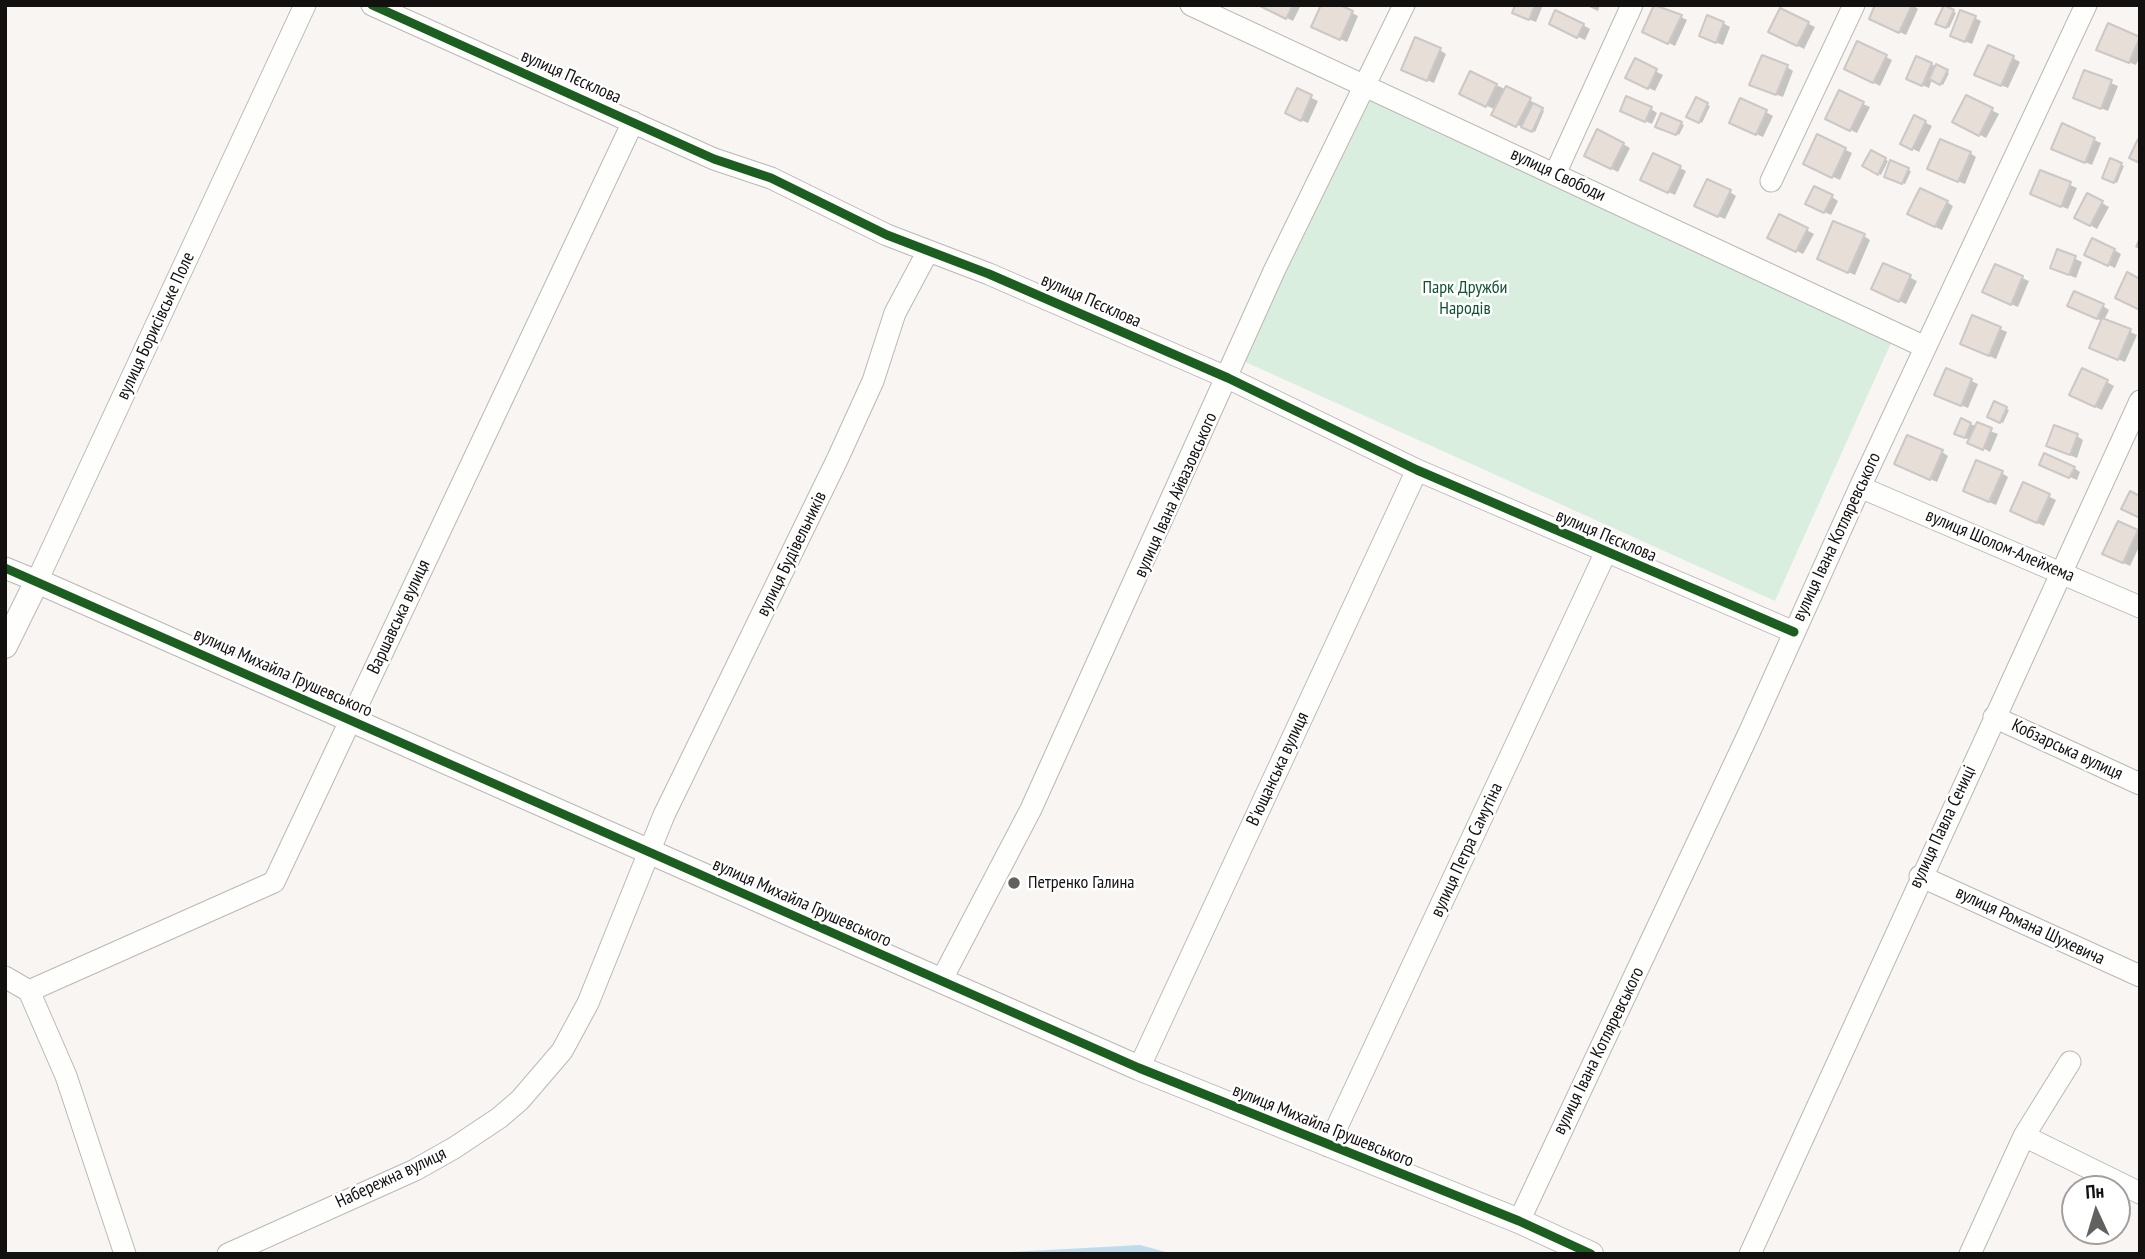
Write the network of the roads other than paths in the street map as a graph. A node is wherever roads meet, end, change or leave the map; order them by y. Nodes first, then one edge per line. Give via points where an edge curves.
1 (305, 5) edge
2 (372, 5) edge
3 (1191, 5) edge
4 (1404, 5) edge
5 (1632, 5) edge
6 (1854, 5) edge
7 (2086, 5) edge
8 (1366, 84) junction
9 (633, 122) junction
10 (1555, 174) junction
11 (1770, 181) dead end
12 (928, 253) junction
13 (1925, 346) junction
14 (1228, 378) junction
15 (2140, 401) edge
16 (1417, 470) junction
17 (1860, 486) junction
18 (1605, 554) junction
19 (5, 568) edge
20 (2061, 571) junction
21 (37, 582) junction
22 (2140, 607) edge
23 (1794, 632) junction
24 (5, 646) edge
25 (1994, 717) junction
26 (350, 720) junction
27 (2140, 783) edge
28 (647, 853) junction
29 (1920, 876) junction
30 (2140, 976) edge
31 (5, 977) edge
32 (941, 981) junction
33 (29, 991) junction
34 (2070, 1062) dead end
35 (1139, 1068) junction
36 (2024, 1136) junction
37 (1328, 1146) junction
38 (2140, 1193) edge
39 (1519, 1221) junction
40 (125, 1254) edge
41 (228, 1254) edge
42 (1591, 1254) edge
43 (1750, 1254) edge
44 (1970, 1254) edge

1 - 21 street, вулиця Борисівське Поле
2 - 9 street, вулиця Пєсклова
3 - 8 street, вулиця Свободи
4 - 8 street, вулиця Івана Айвазовського
5 - 10 street
6 - 11 street
7 - 13 street, вулиця Івана Котляревського
8 - 10 street, вулиця Свободи
8 - 14 street, вулиця Івана Айвазовського via 1275,269
9 - 12 street, вулиця Пєсклова via 714,159 771,178
9 - 26 street, Варшавська вулиця
10 - 13 street, вулиця Свободи
12 - 14 street, вулиця Пєсклова via 989,274
12 - 28 street, вулиця Будівельників via 895,313 865,400
13 - 17 street, вулиця Івана Котляревського
14 - 16 street, вулиця Пєсклова
14 - 32 street, вулиця Івана Айвазовського via 1031,809
15 - 20 street, вулиця Павла Сениці
16 - 18 street, вулиця Пєсклова
16 - 35 street, В'ющанська вулиця
17 - 20 street, вулиця Шолом-Алейхема
17 - 23 street, вулиця Івана Котляревського
18 - 23 street, вулиця Пєсклова
18 - 37 street, вулиця Петра Самутіна
19 - 21 street, вулиця Михайла Грушевського
20 - 22 street, вулиця Шолом-Алейхема
20 - 25 street, вулиця Павла Сениці
21 - 24 street, вулиця Борисівське Поле
21 - 26 street, вулиця Михайла Грушевського
23 - 39 street, вулиця Івана Котляревського
25 - 27 street, Кобзарська вулиця
25 - 29 street, вулиця Павла Сениці
26 - 28 street, вулиця Михайла Грушевського
26 - 33 street, Варшавська вулиця via 274,882
28 - 32 street, вулиця Михайла Грушевського
28 - 41 street, Набережна вулиця via 571,1038 520,1100 476,1134 415,1170
29 - 30 street, вулиця Романа Шухевича
29 - 43 street, вулиця Павла Сениці
31 - 33 street
32 - 35 street, вулиця Михайла Грушевського
33 - 40 street via 66,1076
34 - 36 street
35 - 37 street, вулиця Михайла Грушевського
36 - 38 street
36 - 44 street
37 - 39 street, вулиця Михайла Грушевського
39 - 42 street, вулиця Михайла Грушевського

